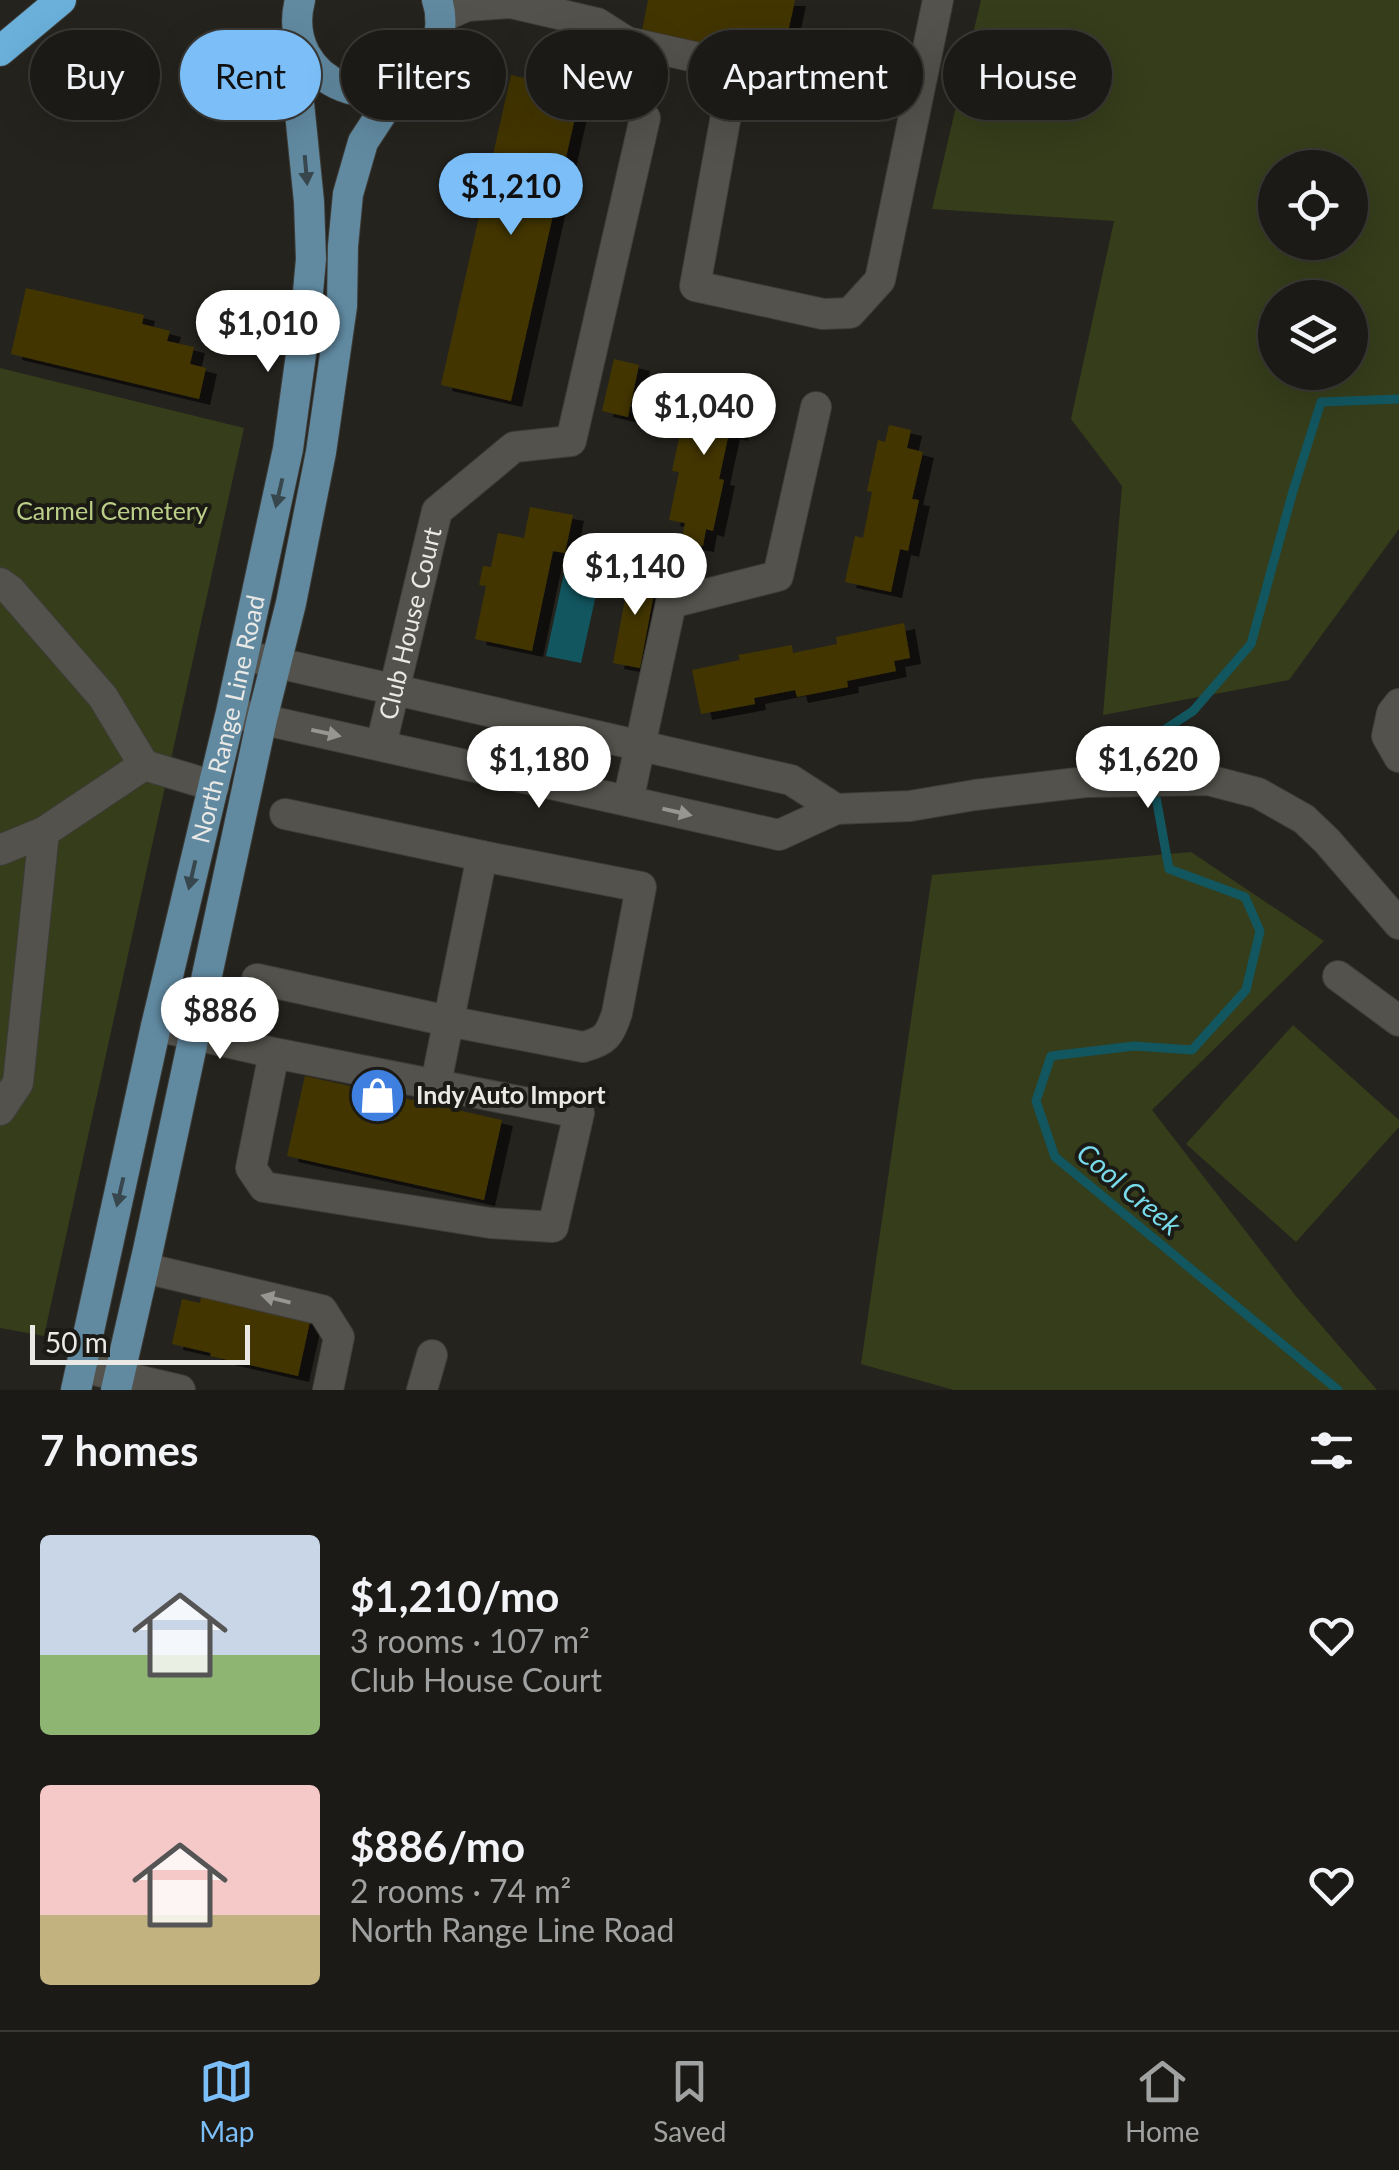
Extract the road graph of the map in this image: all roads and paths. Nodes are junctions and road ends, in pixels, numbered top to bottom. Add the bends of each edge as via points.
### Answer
1 (61, 0) edge
2 (938, 0) edge
3 (299, 1) edge
4 (438, 5) edge
5 (599, 12) edge
6 (297, 30) edge
7 (440, 30) edge
8 (0, 51) edge
9 (301, 120) edge
10 (378, 120) edge
11 (644, 120) edge
12 (816, 407) dead end
13 (0, 583) edge
14 (242, 656) junction
15 (275, 663) junction
16 (395, 689) junction
17 (1399, 704) edge
18 (231, 712) junction
19 (262, 719) junction
20 (638, 744) junction
21 (381, 745) junction
22 (1399, 756) edge
23 (144, 764) junction
24 (214, 786) junction
25 (628, 800) junction
26 (836, 808) junction
27 (286, 814) dead end
28 (44, 832) junction
29 (0, 850) edge
30 (482, 856) junction
31 (1399, 924) edge
32 (1338, 976) dead end
33 (257, 979) dead end
34 (448, 1020) junction
35 (1399, 1021) edge
36 (156, 1026) junction
37 (195, 1035) junction
38 (274, 1052) junction
39 (436, 1083) junction
40 (0, 1110) edge
41 (146, 1259) junction
42 (206, 1264) dead end
43 (432, 1356) dead end
44 (79, 1379) edge
45 (120, 1386) edge
46 (180, 1390) edge
47 (328, 1390) edge
48 (422, 1390) edge

1 - 8 highway
2 - 5 street via 880,280 850,312 823,314 695,286 735,66 626,42
3 - 6 main road, North Range Line Road
4 - 5 street via 511,3
4 - 7 main road, North Range Line Road
9 -> 14 main road, North Range Line Road via 311,259 305,325 288,449
10 - 15 main road, North Range Line Road via 351,181 321,452
11 - 16 street, Club House Court via 571,441 514,447 437,511
12 - 20 street via 778,576 671,603
13 - 23 street via 103,698
14 - 15 street
14 - 18 main road, North Range Line Road
15 - 16 street
15 - 19 main road, North Range Line Road
16 - 20 street
16 - 21 street, Club House Court
17 - 22 street via 1387,736
18 - 19 street
18 - 24 main road, North Range Line Road
19 -> 21 street
19 - 37 main road, North Range Line Road
20 - 25 street
20 - 26 street via 791,780
21 - 25 street
23 - 24 street
23 - 28 street
24 -> 36 main road, North Range Line Road
25 -> 26 street via 779,835
26 - 31 street via 910,806 1086,782 1208,780 1258,793 1304,819
27 - 30 street
28 - 29 street
28 - 40 street via 18,1084
30 - 34 street
30 - 34 street via 642,887 617,1013 600,1042 583,1047
32 - 35 street
33 - 34 street
34 - 39 street
36 - 37 street
36 -> 44 main road, North Range Line Road
37 - 38 street
37 - 41 main road, North Range Line Road
38 - 39 street
38 - 39 street via 251,1168 264,1187 553,1227 579,1113
41 - 42 street
41 - 45 main road, North Range Line Road
47 -> 41 street via 339,1338 322,1310
43 - 48 street
44 - 45 street
45 - 46 street

